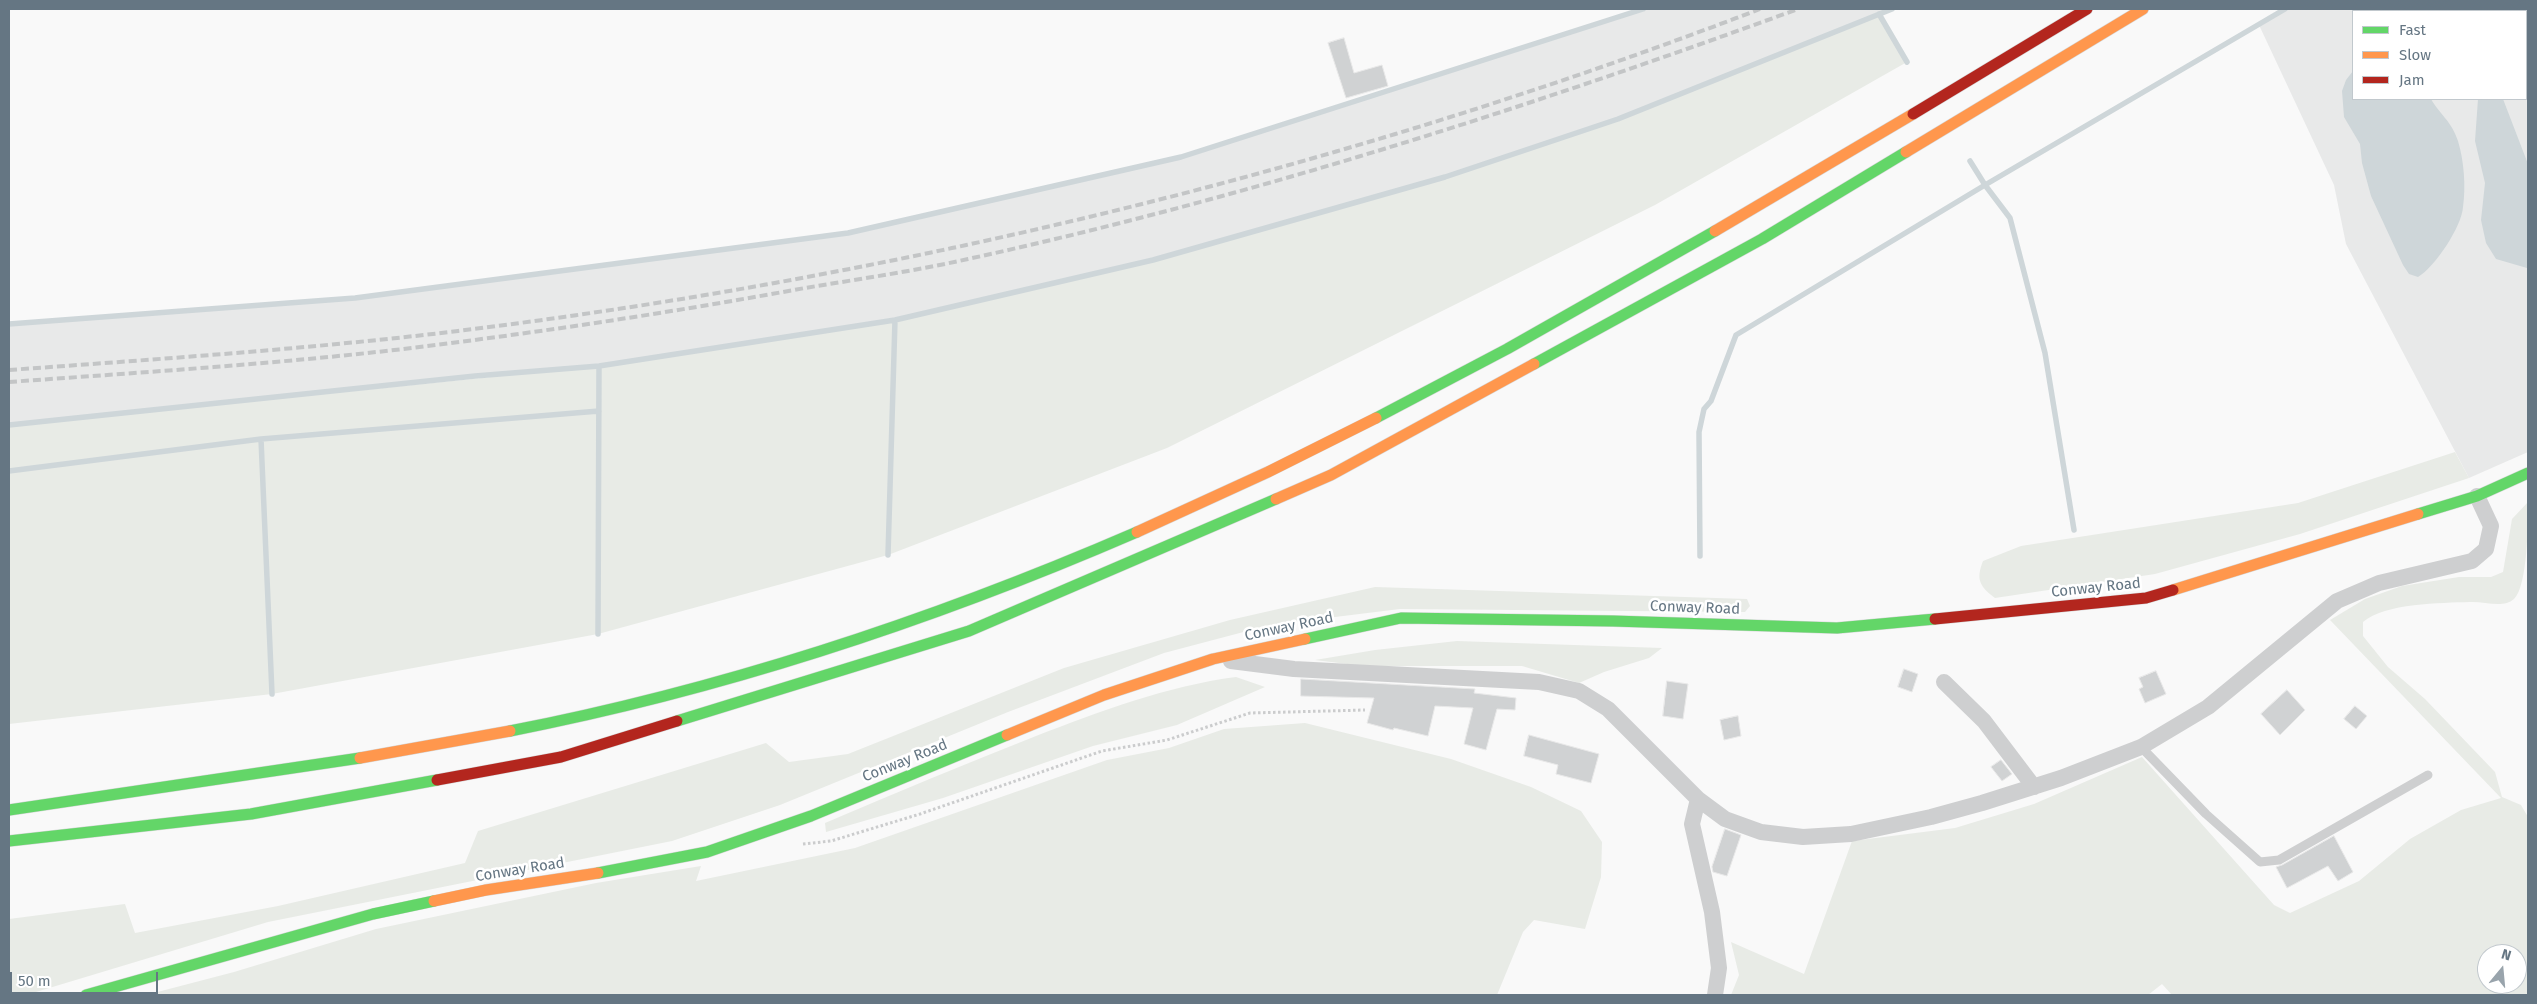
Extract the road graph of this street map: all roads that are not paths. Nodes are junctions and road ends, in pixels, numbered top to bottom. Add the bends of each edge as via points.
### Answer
1 (2087, 9) edge
2 (2143, 9) edge
3 (2528, 474) edge
4 (2478, 496) junction
5 (1213, 659) junction
6 (1944, 682) dead end
7 (2141, 747) junction
8 (329, 765) junction
9 (2428, 774) dead end
10 (2034, 787) junction
11 (68, 789) dead end
12 (1698, 799) junction
13 (9, 810) edge
14 (251, 814) junction
15 (9, 842) edge
16 (9, 853) edge
17 (86, 995) edge
18 (1715, 995) edge

1 - 8 main road via 1610,292 1348,432 1140,531 864,635 694,688 551,724
2 - 14 main road via 1762,239 1331,475 978,627 561,757
3 - 4 main road, Conway Road
4 - 5 main road, Conway Road via 2146,598 1837,628 1401,618
4 - 7 street via 2490,526 2486,549 2472,561 2379,583 2337,601 2208,707
5 - 12 street via 1294,669 1540,682 1579,691 1608,709
5 - 17 main road, Conway Road via 1104,696 811,816 707,852 600,873 486,890 373,914
6 - 10 street via 1984,721
7 - 9 lane via 2206,814 2260,862 2279,860
7 - 10 street
8 - 11 main road
8 - 13 main road
10 - 12 street via 1931,817 1851,834 1803,837 1761,832 1725,819
12 - 18 street via 1692,824 1712,912 1719,968
14 - 15 main road
14 - 16 main road

